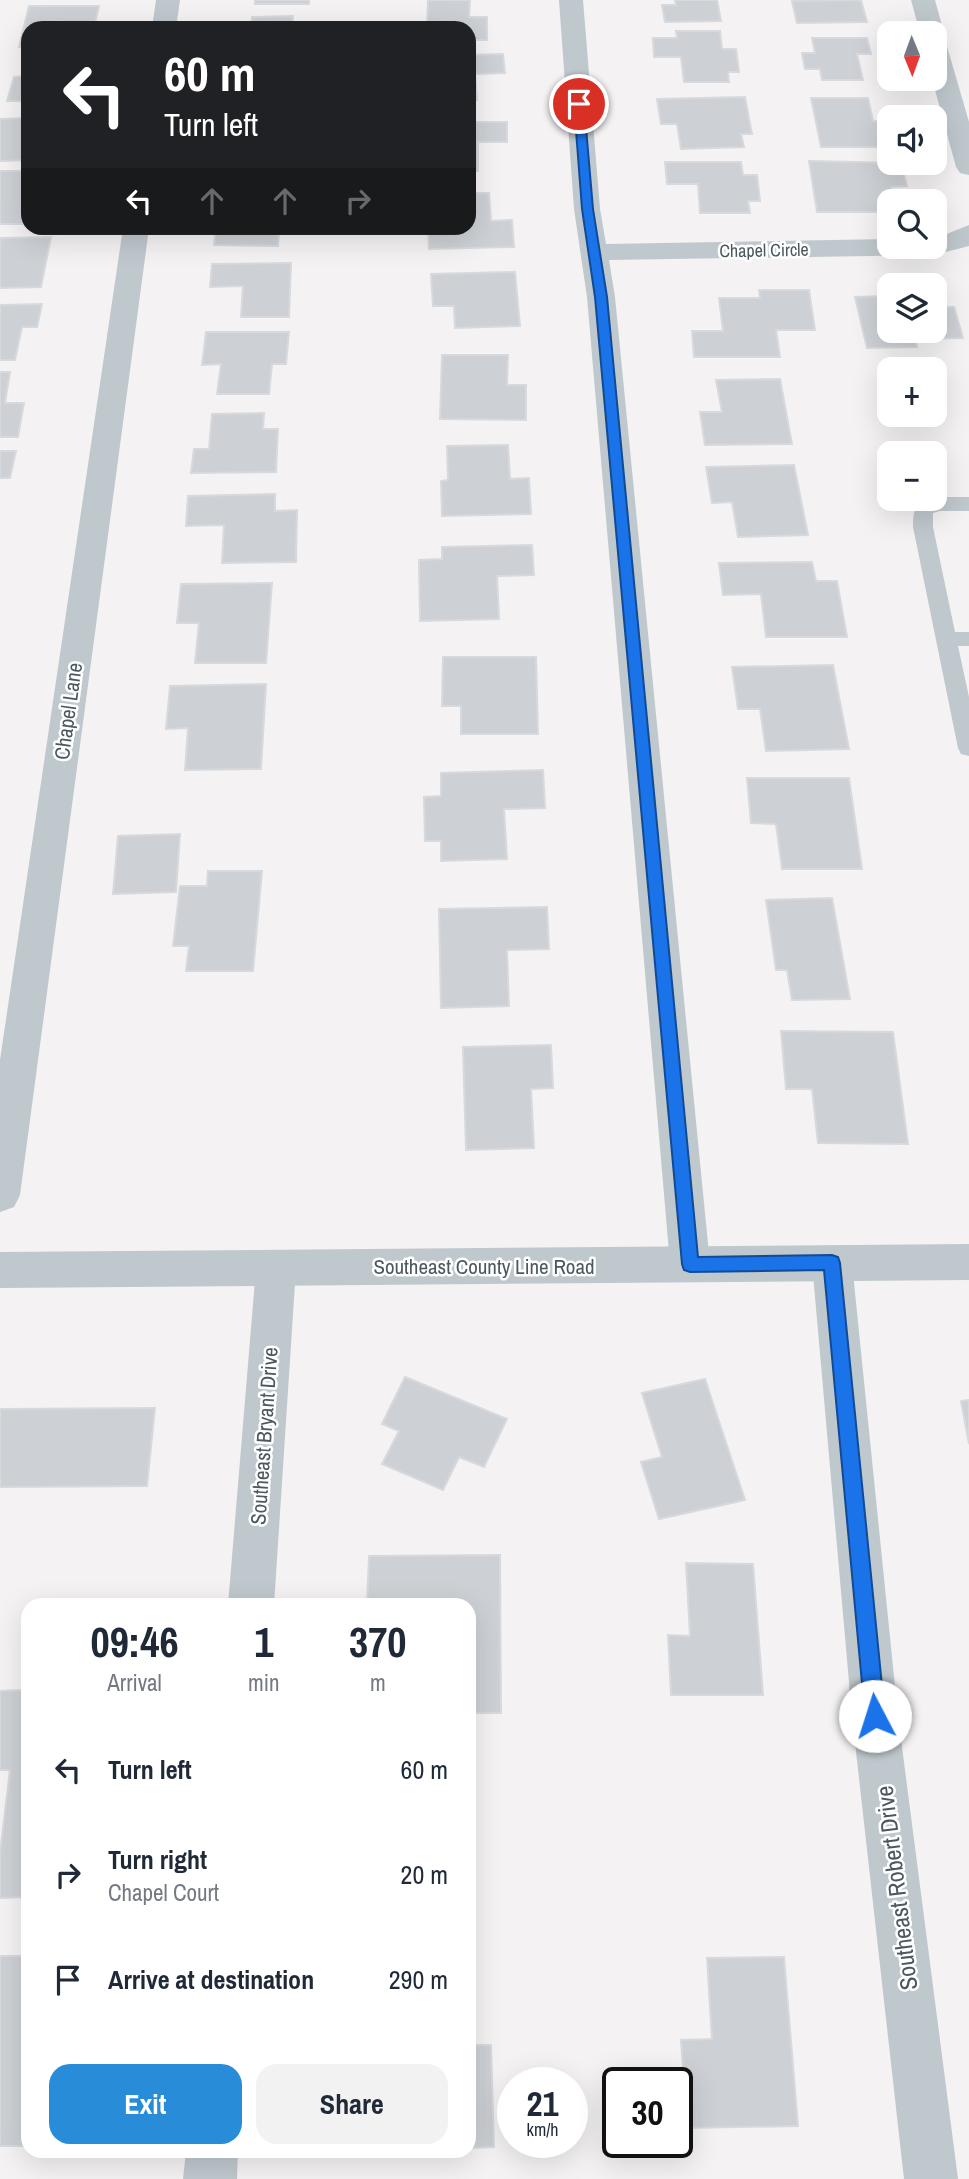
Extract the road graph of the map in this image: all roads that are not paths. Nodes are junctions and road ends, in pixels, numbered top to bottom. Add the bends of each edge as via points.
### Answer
1 (168, 0) edge
2 (571, 0) edge
3 (923, 0) edge
4 (165, 21) edge
5 (929, 21) edge
6 (947, 89) edge
7 (969, 167) edge
8 (969, 233) edge
9 (135, 235) edge
10 (947, 244) edge
11 (877, 248) edge
12 (594, 252) junction
13 (969, 504) edge
14 (947, 639) junction
15 (969, 639) edge
16 (969, 748) edge
17 (0, 1195) edge
18 (969, 1262) edge
19 (832, 1263) junction
20 (690, 1264) junction
21 (276, 1268) junction
22 (0, 1270) edge
23 (252, 1598) edge
24 (212, 2158) edge
25 (210, 2179) edge
26 (931, 2179) edge

1 - 4 street
2 - 12 street
3 - 5 street
6 - 7 street
8 - 10 street, Chapel Circle
9 - 17 street, Chapel Lane
11 - 12 street, Chapel Circle
12 - 20 street
13 - 14 lane via 938,504 923,510
14 - 15 lane
14 - 16 lane
18 - 19 street, Southeast County Line Road
19 - 20 street, Southeast County Line Road
19 - 26 street, Southeast Robert Drive via 875,1716
20 - 21 street, Southeast County Line Road
21 - 22 street, Southeast County Line Road
21 - 23 street, Southeast Bryant Drive
24 - 25 street

